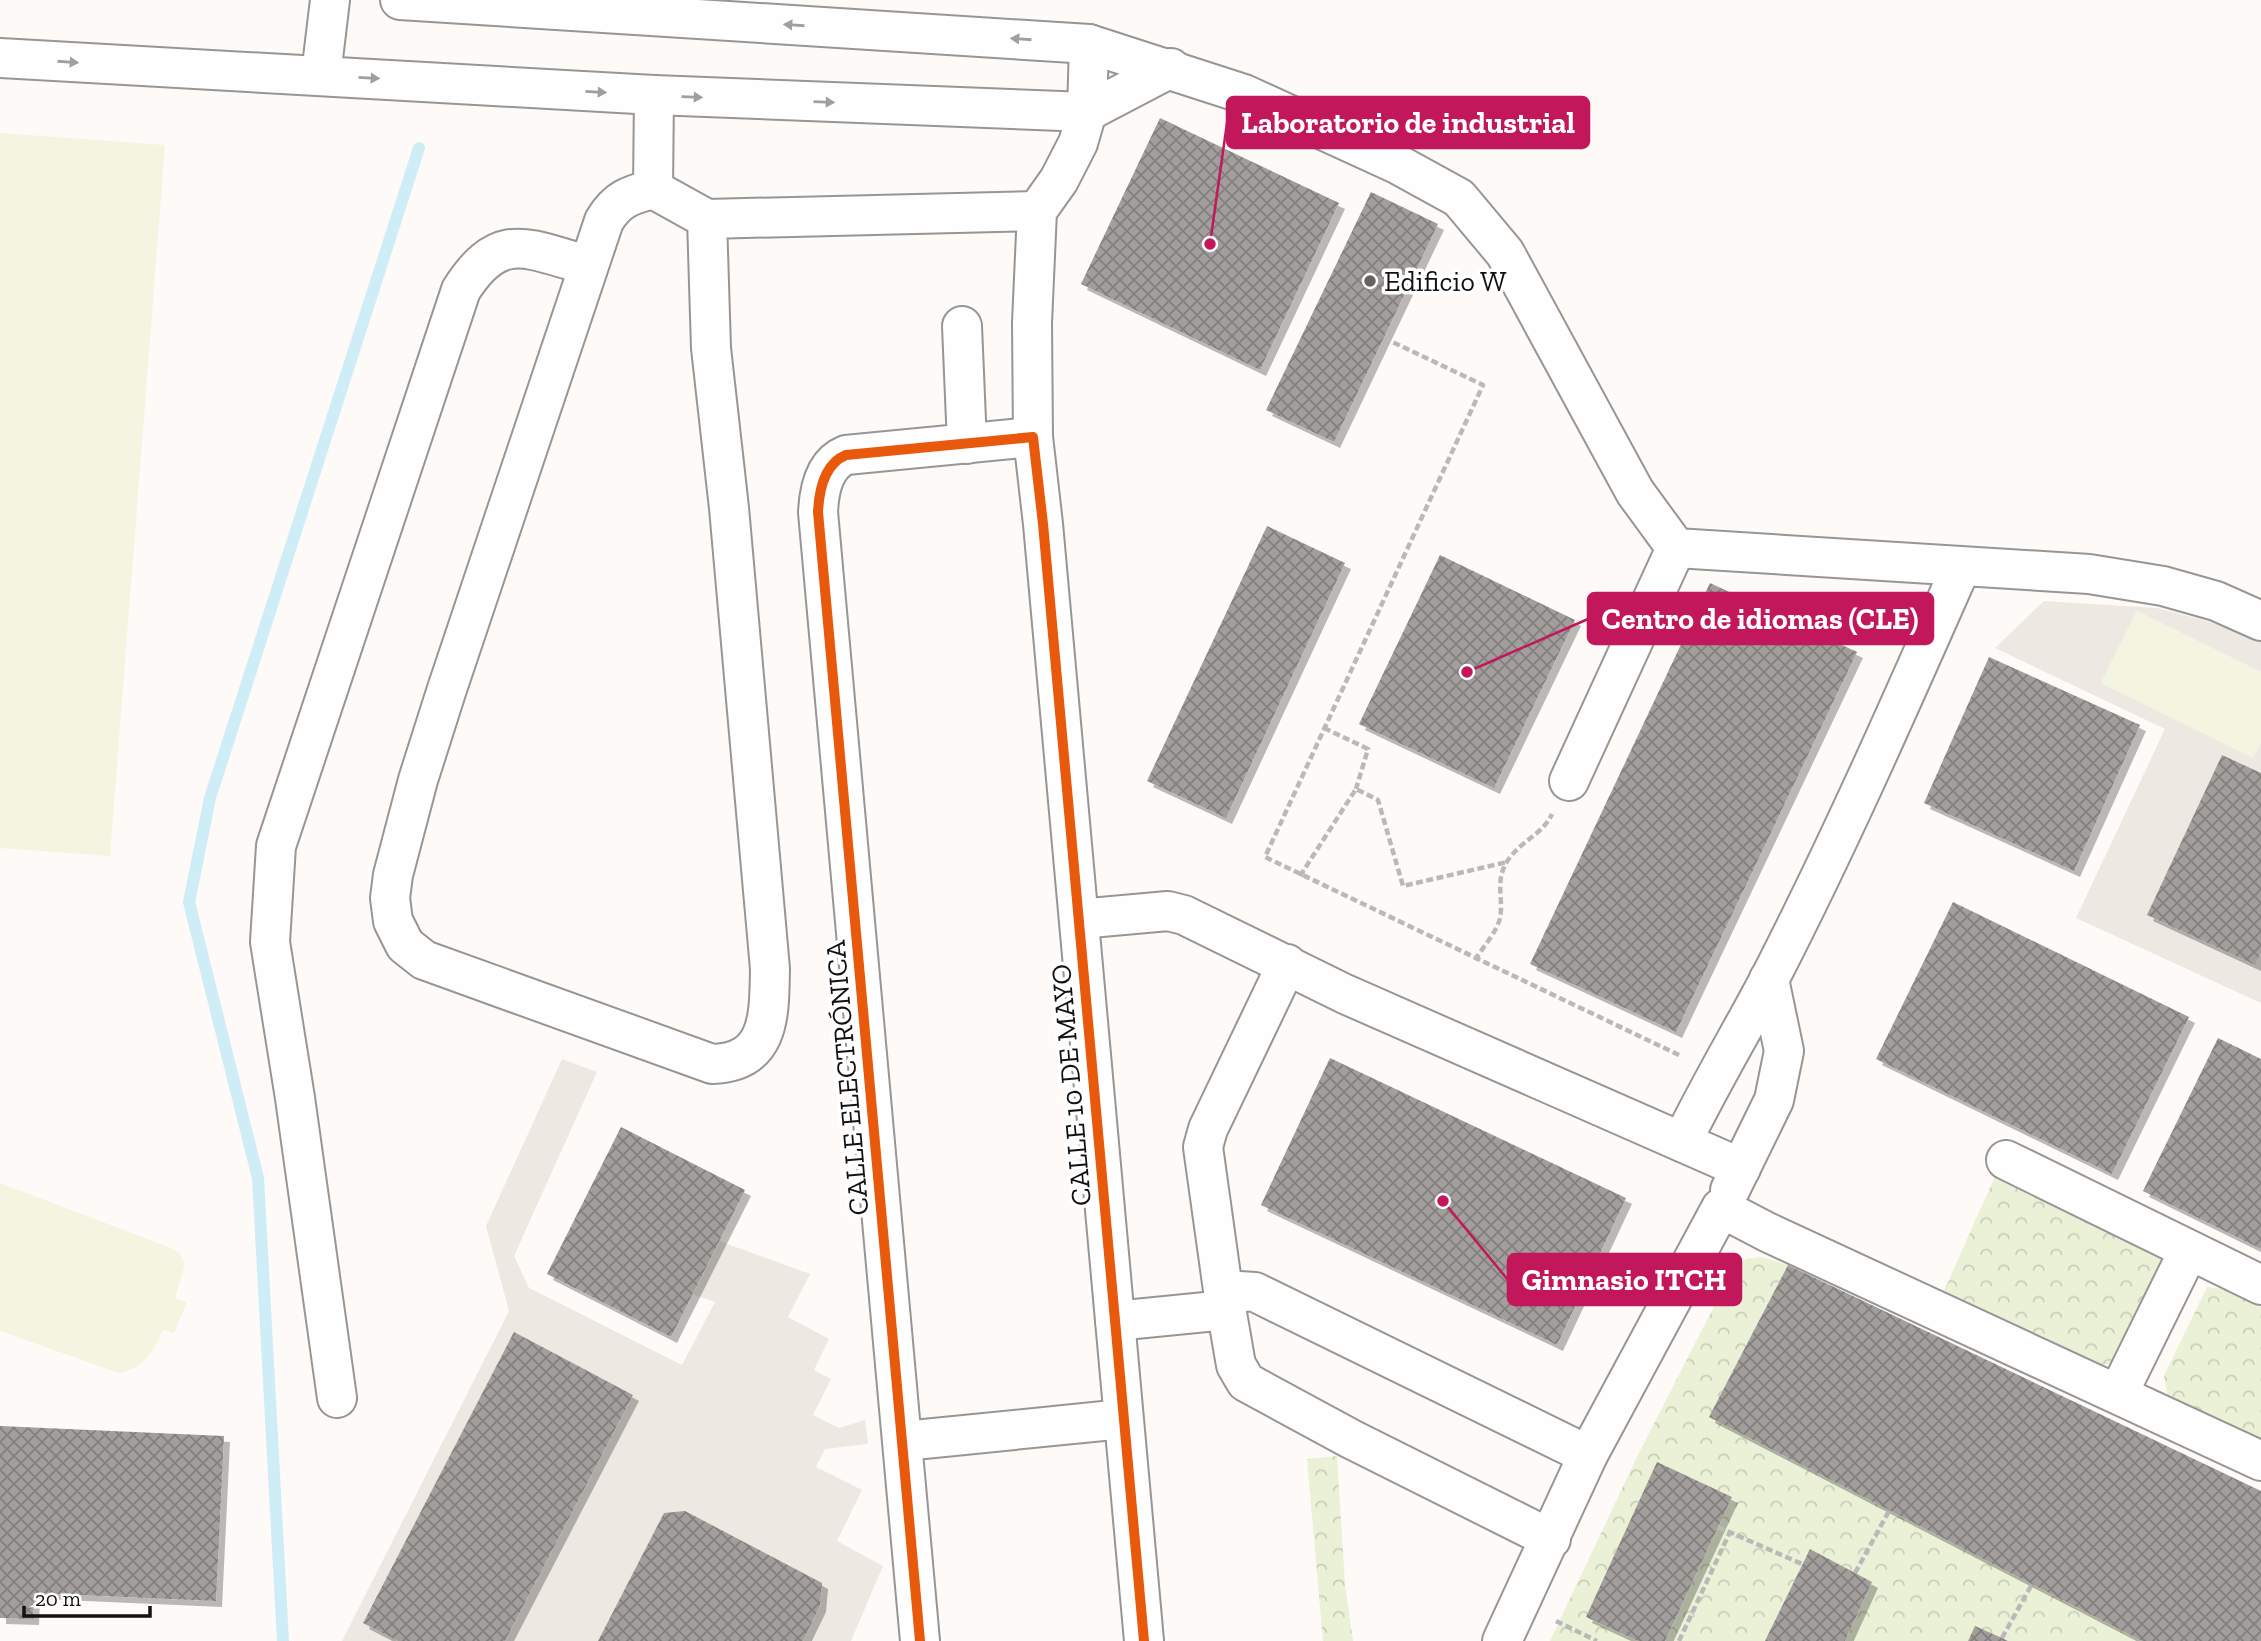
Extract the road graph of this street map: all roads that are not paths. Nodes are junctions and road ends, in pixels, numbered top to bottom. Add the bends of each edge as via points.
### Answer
1 (330, 0) edge
2 (400, 0) edge
3 (1089, 44) junction
4 (0, 58) edge
5 (1171, 68) junction
6 (321, 75) junction
7 (654, 95) junction
8 (1087, 112) junction
9 (653, 189) junction
10 (1037, 211) junction
11 (707, 219) junction
12 (587, 265) junction
13 (962, 326) dead end
14 (1032, 438) junction
15 (967, 444) junction
16 (1676, 548) junction
17 (1961, 567) junction
18 (2261, 621) edge
19 (1569, 781) road end
20 (1079, 919) junction
21 (1287, 964) junction
22 (1769, 979) junction
23 (1682, 1142) junction
24 (2006, 1160) dead end
25 (1741, 1168) junction
26 (1721, 1208) junction
27 (2189, 1250) junction
28 (2261, 1285) edge
29 (1224, 1300) junction
30 (1115, 1321) junction
31 (2118, 1394) junction
32 (337, 1398) dead end
33 (1123, 1419) junction
34 (904, 1441) junction
35 (1588, 1455) junction
36 (2261, 1461) edge
37 (1551, 1539) junction
38 (920, 1641) edge
39 (1144, 1641) edge
40 (1502, 1641) edge

1 - 6 street
3 -> 2 street
3 - 5 street
3 - 8 street
4 -> 6 street
5 - 8 street
5 - 16 street via 1256,99 1459,198 1505,253 1635,492
6 -> 7 street
7 -> 8 street
7 - 9 street
8 - 10 street via 1071,155
9 - 11 street
9 - 12 street via 625,196 611,208
10 - 11 street
10 - 14 street, CALLE 10 DE MAYO
11 - 12 street via 711,348 770,970 765,1035 732,1063 712,1064 424,960 405,945 393,921 393,875 418,780
12 - 32 street via 531,250 500,249 477,265 461,290 276,846 270,942
13 - 15 street
14 - 15 street, CALLE ELECTRÓNICA
14 - 20 street, CALLE 10 DE MAYO
15 - 34 street, CALLE ELECTRÓNICA via 841,457 822,482 818,512
16 - 17 street
16 - 19 street
17 - 18 street via 2089,574 2163,586 2216,601
17 - 22 street
20 - 21 street via 1168,911
20 - 30 street, CALLE 10 DE MAYO
21 - 23 street via 1357,1000
21 - 29 street via 1203,1147
22 - 23 street
22 - 25 street via 1784,1051 1774,1100
23 - 25 street
24 - 27 street
25 - 26 street
26 - 31 street
26 - 35 street
27 - 28 street
27 - 31 street
29 - 30 street
29 - 35 street via 1255,1292
29 - 37 street via 1236,1365 1246,1382
30 - 33 street, CALLE 10 DE MAYO
31 - 36 street
33 - 34 street
33 - 39 street, CALLE 10 DE MAYO
34 - 38 street, CALLE ELECTRÓNICA
35 - 37 street
37 - 40 street

